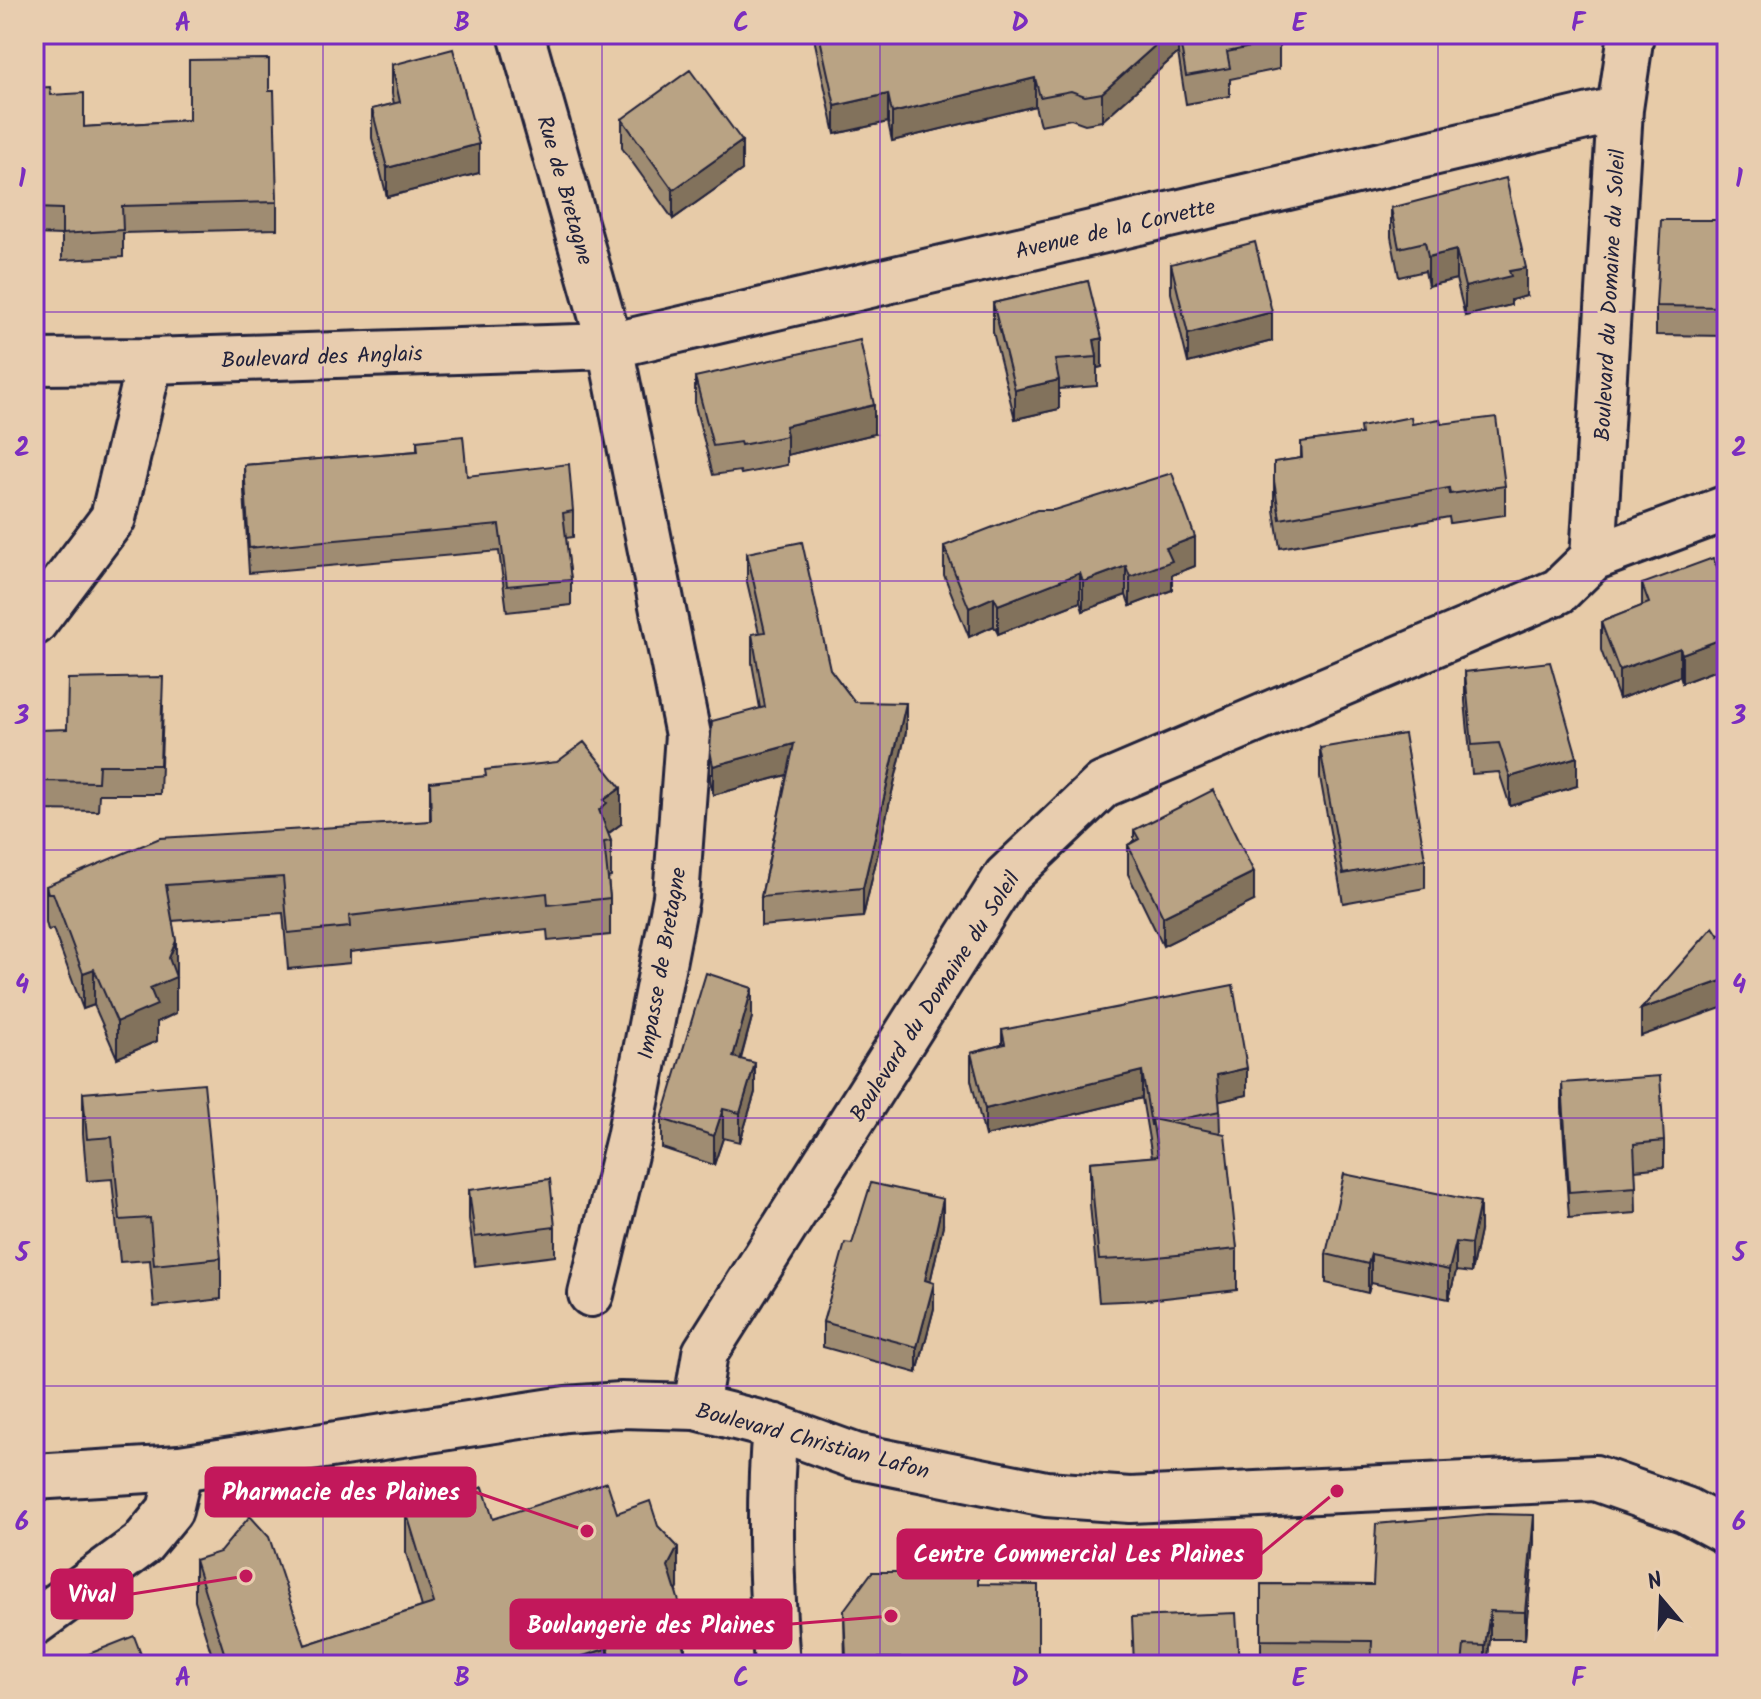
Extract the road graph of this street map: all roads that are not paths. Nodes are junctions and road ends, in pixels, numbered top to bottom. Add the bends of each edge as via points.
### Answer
1 (521, 34) edge
2 (1631, 34) edge
3 (1620, 109) junction
4 (610, 346) junction
5 (150, 361) junction
6 (34, 362) edge
7 (1727, 508) edge
8 (1593, 558) junction
9 (34, 623) edge
10 (591, 1294) dead end
11 (696, 1407) junction
12 (775, 1427) junction
13 (180, 1468) junction
14 (34, 1477) edge
15 (1727, 1532) edge
16 (34, 1623) edge
17 (777, 1665) edge

1 - 4 street, Rue de Bretagne
2 - 3 street, Boulevard du Domaine du Soleil
3 - 4 street, Avenue de la Corvette
3 - 8 street, Boulevard du Domaine du Soleil
4 - 5 street, Boulevard des Anglais
4 - 10 street, Impasse de Bretagne via 688,735 676,897 629,1138
5 - 6 street, Boulevard des Anglais
5 - 9 street via 113,518
7 - 8 street, Boulevard du Domaine du Soleil
8 - 11 street, Boulevard du Domaine du Soleil via 1559,591 1103,785 1006,877 705,1353
11 - 12 street, Boulevard Christian Lafon
11 - 13 street, Boulevard Christian Lafon via 566,1409
12 - 15 street, Boulevard Christian Lafon via 855,1456 1046,1494 1130,1500 1595,1478 1686,1510
12 - 17 street via 770,1490
13 - 14 street, Boulevard Christian Lafon
13 - 16 street via 170,1510 142,1544

